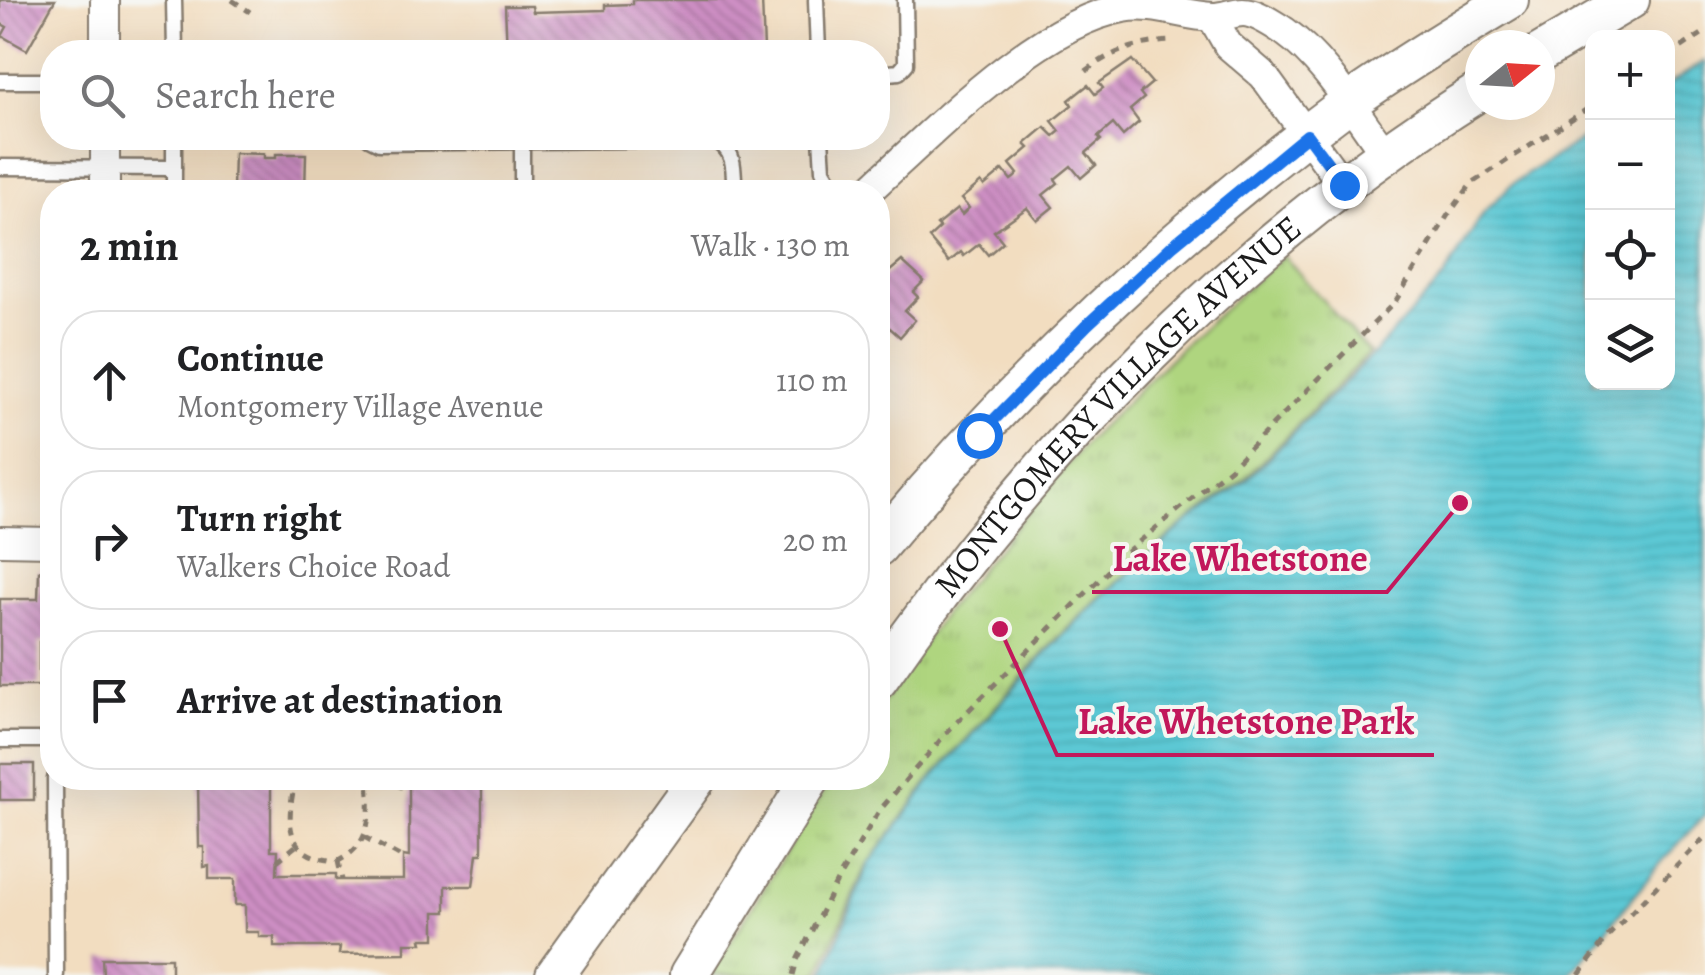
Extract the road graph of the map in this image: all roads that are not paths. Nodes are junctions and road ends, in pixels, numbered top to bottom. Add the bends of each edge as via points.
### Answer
1 (105, 0) edge
2 (174, 0) edge
3 (816, 0) edge
4 (905, 0) edge
5 (1508, 0) edge
6 (1630, 0) edge
7 (1214, 8) edge
8 (106, 40) edge
9 (175, 40) edge
10 (818, 40) edge
11 (1555, 44) edge
12 (890, 73) edge
13 (0, 81) edge
14 (40, 81) edge
15 (1465, 100) edge
16 (1348, 104) junction
17 (1307, 135) junction
18 (105, 150) edge
19 (174, 150) edge
20 (522, 150) edge
21 (728, 150) edge
22 (821, 150) edge
23 (1385, 154) junction
24 (0, 167) edge
25 (174, 168) junction
26 (105, 180) edge
27 (174, 180) edge
28 (522, 180) edge
29 (733, 180) edge
30 (828, 180) edge
31 (881, 180) edge
32 (1344, 185) junction
33 (890, 534) edge
34 (0, 542) edge
35 (40, 542) edge
36 (890, 663) edge
37 (0, 740) edge
38 (40, 740) edge
39 (56, 790) edge
40 (688, 790) edge
41 (804, 790) edge
42 (56, 975) edge
43 (556, 975) edge
44 (690, 975) edge

1 - 8 street
2 - 9 lane
3 - 10 lane
4 - 12 lane via 906,64
5 - 16 main road, MONTGOMERY VILLAGE AVENUE
6 - 11 main road
7 - 16 street via 1246,12 1284,32
7 - 17 street via 1228,45 1262,75
7 - 31 street via 1147,6 1077,24 1014,64
13 - 14 lane
15 - 23 main road, MONTGOMERY VILLAGE AVENUE
16 - 17 main road, MONTGOMERY VILLAGE AVENUE
16 - 23 street
17 - 32 street
17 - 33 main road, MONTGOMERY VILLAGE AVENUE via 1088,324
18 - 26 street
19 - 25 lane
20 - 28 lane
21 - 29 lane
22 - 30 lane
23 - 32 main road, MONTGOMERY VILLAGE AVENUE
24 - 26 lane
25 - 26 lane
25 - 27 lane
32 - 36 main road, MONTGOMERY VILLAGE AVENUE via 1125,379 935,597
34 - 35 street
37 - 38 lane
39 - 42 lane
40 - 43 main road
41 - 44 main road

